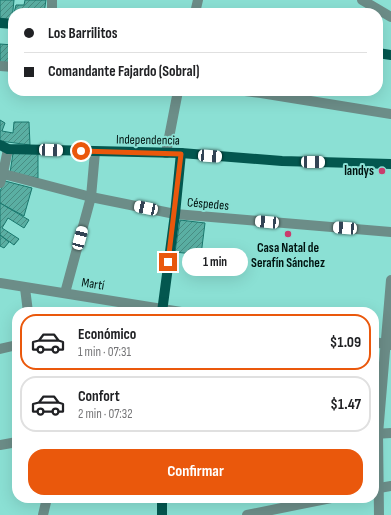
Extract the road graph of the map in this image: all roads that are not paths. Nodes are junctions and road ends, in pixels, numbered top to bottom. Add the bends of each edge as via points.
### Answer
1 (362, 0) edge
2 (376, 8) edge
3 (177, 96) edge
4 (280, 96) edge
5 (391, 114) edge
6 (4, 147) edge
7 (95, 152) junction
8 (166, 153) junction
9 (181, 154) junction
10 (391, 164) edge
11 (1, 176) edge
12 (91, 197) junction
13 (175, 214) junction
14 (391, 232) edge
15 (391, 280) edge
16 (0, 283) edge
17 (25, 288) junction
18 (65, 293) junction
19 (27, 307) edge
20 (145, 307) edge
21 (162, 307) edge
22 (388, 345) edge
23 (12, 346) edge
24 (0, 349) edge
25 (379, 375) edge
26 (391, 432) edge
27 (379, 434) edge
28 (12, 443) edge
29 (0, 445) edge
30 (391, 486) edge
31 (379, 488) edge
32 (46, 503) edge
33 (162, 503) edge
34 (307, 503) edge
35 (378, 503) edge
36 (43, 515) edge
37 (162, 515) edge
38 (248, 515) edge
39 (379, 515) edge

1 - 2 street
3 - 8 street
4 - 5 street
6 - 7 main road, Independencia
6 - 11 street
7 - 8 main road, Independencia
7 - 12 street
8 - 9 main road, Independencia
9 - 10 main road, Independencia via 282,161
9 - 13 main road
11 - 12 street, Céspedes
12 - 13 street, Céspedes
12 - 18 street
13 - 14 street, Céspedes
13 - 21 main road
15 - 22 street
16 - 17 street, Martí
17 - 18 street, Martí
17 - 19 street
18 - 20 street, Martí
22 - 25 street
23 - 24 street
26 - 27 street
28 - 29 street
30 - 31 street
32 - 36 street
33 - 37 main road
34 - 38 street
35 - 39 street

